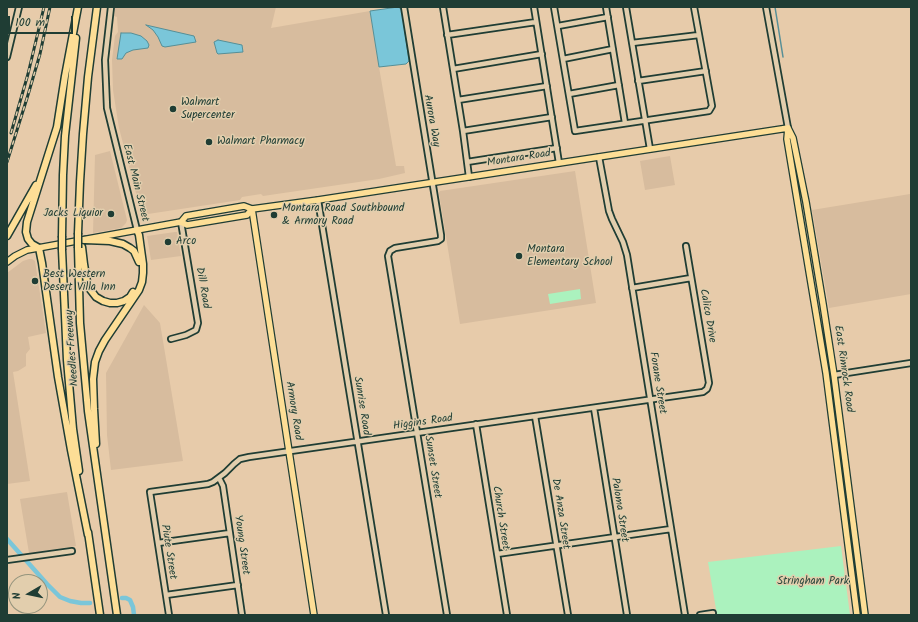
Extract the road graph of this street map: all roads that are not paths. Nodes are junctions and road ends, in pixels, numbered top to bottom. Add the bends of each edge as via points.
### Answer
1 (19, 7) edge
2 (78, 7) edge
3 (97, 7) edge
4 (112, 7) edge
5 (404, 7) edge
6 (443, 7) edge
7 (534, 7) edge
8 (554, 7) edge
9 (606, 7) edge
10 (626, 7) edge
11 (694, 7) edge
12 (766, 7) edge
13 (608, 17) junction
14 (536, 22) junction
15 (558, 26) junction
16 (447, 35) junction
17 (699, 35) junction
18 (632, 43) junction
19 (613, 49) junction
20 (542, 54) junction
21 (7, 57) edge
22 (563, 59) junction
23 (453, 68) junction
24 (706, 71) junction
25 (638, 81) junction
26 (619, 85) junction
27 (547, 86) junction
28 (569, 94) junction
29 (458, 100) junction
30 (552, 117) junction
31 (645, 120) junction
32 (626, 123) junction
33 (788, 128) junction
34 (463, 132) junction
35 (556, 148) junction
36 (650, 149) junction
37 (599, 157) junction
38 (467, 162) junction
39 (559, 163) junction
40 (42, 175) junction
41 (469, 177) junction
42 (432, 182) junction
43 (318, 200) junction
44 (252, 209) junction
45 (181, 222) junction
46 (137, 230) junction
47 (7, 236) edge
48 (85, 240) junction
49 (686, 246) dead end
50 (80, 247) junction
51 (39, 248) junction
52 (390, 251) joint
53 (7, 262) edge
54 (139, 262) junction
55 (691, 278) junction
56 (632, 288) junction
57 (171, 339) dead end
58 (911, 363) edge
59 (834, 375) junction
60 (707, 389) joint
61 (651, 400) junction
62 (594, 408) junction
63 (535, 416) junction
64 (476, 424) junction
65 (417, 433) junction
66 (358, 441) junction
67 (289, 451) junction
68 (219, 478) junction
69 (150, 492) joint
70 (100, 499) junction
71 (671, 529) junction
72 (230, 533) junction
73 (88, 535) junction
74 (614, 537) junction
75 (158, 544) junction
76 (556, 546) junction
77 (72, 551) dead end
78 (497, 554) junction
79 (7, 560) edge
80 (238, 584) junction
81 (166, 596) junction
82 (713, 613) dead end
83 (100, 615) edge
84 (117, 615) edge
85 (169, 615) edge
86 (242, 615) edge
87 (314, 615) edge
88 (386, 615) edge
89 (447, 615) edge
90 (507, 615) edge
91 (568, 615) edge
92 (627, 615) edge
93 (685, 615) edge
94 (700, 615) edge
95 (857, 615) edge
96 (865, 615) edge

1 - 21 street
2 - 40 highway via 57,127
2 - 73 highway, Needles Freeway, bridge via 63,175 62,250 70,398
3 - 50 highway, Needles Freeway, bridge via 80,182
4 - 46 street, East Main Street via 105,60 107,108
5 - 42 street, Aurora Way
6 - 16 street
7 - 14 street
8 - 15 street
9 - 13 street
10 - 18 street
11 - 17 street
12 - 33 street, East Rimrock Road
13 - 15 street
13 - 19 street
14 - 16 street
14 - 20 street
15 - 22 street
16 - 23 street
17 - 18 street
17 - 24 street
18 - 25 street
19 - 22 street
19 - 26 street
20 - 23 street
20 - 27 street
22 - 28 street
23 - 29 street
24 - 25 street
24 - 31 street via 712,106 710,111
25 - 31 street
26 - 28 street
26 - 32 street
27 - 29 street
27 - 30 street
28 - 32 street via 575,131
29 - 34 street
30 - 34 street
30 - 35 street
31 - 32 street
31 - 36 street
33 - 36 main road, Montara Road
33 - 59 main road, East Rimrock Road via 793,138 806,202
33 - 95 main road, East Rimrock Road via 787,139 826,373
34 - 38 street
35 - 38 street
35 - 39 street
36 - 37 main road, Montara Road
37 - 39 main road, Montara Road
37 - 56 street, Forane Street via 609,211 627,255
38 - 41 street
39 - 41 main road, Montara Road
40 - 47 highway
40 - 51 highway via 26,232 28,240
41 - 42 main road, Montara Road
42 - 43 main road, Montara Road
42 - 52 street, Aurora Way via 441,239
43 - 44 main road, Montara Road
43 - 66 street, Sunrise Road
44 - 45 main road, Montara Road via 244,206 186,216
44 - 45 main road, Montara Road via 247,215 187,225
44 - 67 main road, Armory Road
45 - 46 main road, Montara Road
45 - 57 street, Dill Road via 198,323 196,330
46 - 48 main road, East Main Street
46 - 54 highway
46 - 70 highway via 143,264 142,282 105,340 95,362 94,409
48 - 51 main road, East Main Street
48 - 54 highway via 110,240 124,244 134,251
49 - 55 street, Calico Drive
50 - 54 highway via 89,288 102,301 117,303 130,297 139,277
50 - 70 highway, Needles Freeway via 80,323
51 - 53 main road, East Main Street via 27,250
51 - 73 highway via 69,442
52 - 65 street, Sunset Street via 388,256
55 - 56 street
55 - 60 street, Calico Drive via 709,383
56 - 61 street, Forane Street
58 - 59 street
59 - 96 main road, East Rimrock Road
60 - 61 street, Higgins Road via 703,392
61 - 62 street, Higgins Road
61 - 71 street, Forane Street
62 - 63 street, Higgins Road
62 - 74 street, Paloma Street
63 - 64 street, Higgins Road
63 - 76 street, De Anza Street
64 - 65 street, Higgins Road
64 - 78 street, Church Street
65 - 66 street, Higgins Road
65 - 89 street, Sunset Street
66 - 67 street, Higgins Road
66 - 88 street, Sunrise Road
67 - 68 street, Higgins Road via 240,459
67 - 87 main road, Armory Road
68 - 69 street, Higgins Road via 208,484
68 - 72 street, Young Street via 223,486
69 - 75 street, Piute Street
70 - 84 highway, Needles Freeway
71 - 74 street
71 - 93 street, Forane Street
72 - 75 street
72 - 80 street, Young Street
73 - 83 highway, Needles Freeway
74 - 76 street
74 - 92 street, Paloma Street
75 - 81 street, Piute Street
76 - 78 street
76 - 91 street, De Anza Street
77 - 79 street
78 - 90 street, Church Street
80 - 81 street
80 - 86 street, Young Street
81 - 85 street, Piute Street
82 - 94 street

